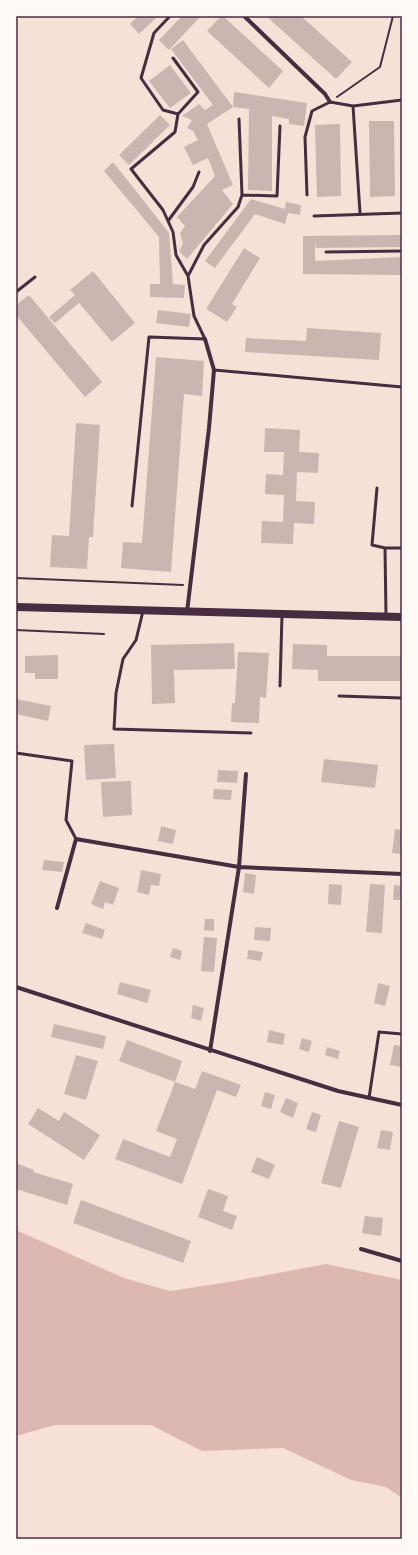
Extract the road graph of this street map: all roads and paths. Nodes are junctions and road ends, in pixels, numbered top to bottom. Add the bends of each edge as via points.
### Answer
1 (170, 16) edge
2 (244, 16) edge
3 (393, 16) edge
4 (173, 58) dead end
5 (402, 100) edge
6 (330, 102) junction
7 (353, 106) junction
8 (178, 114) junction
9 (239, 119) dead end
10 (280, 126) dead end
11 (199, 172) dead end
12 (242, 195) junction
13 (307, 195) dead end
14 (402, 213) edge
15 (360, 214) junction
16 (314, 216) dead end
17 (168, 221) junction
18 (402, 251) edge
19 (326, 252) dead end
20 (188, 276) junction
21 (35, 277) dead end
22 (16, 292) edge
23 (205, 339) junction
24 (214, 370) junction
25 (402, 387) edge
26 (377, 488) dead end
27 (132, 506) dead end
28 (385, 548) junction
29 (402, 548) edge
30 (16, 578) edge
31 (190, 585) junction
32 (16, 608) edge
33 (143, 611) junction
34 (187, 612) junction
35 (282, 615) junction
36 (386, 616) junction
37 (402, 617) edge
38 (16, 630) edge
39 (104, 634) dead end
40 (280, 686) dead end
41 (339, 696) dead end
42 (402, 698) edge
43 (251, 733) dead end
44 (16, 753) edge
45 (246, 774) dead end
46 (76, 839) junction
47 (239, 867) junction
48 (402, 874) edge
49 (57, 908) dead end
50 (16, 987) edge
51 (402, 1034) edge
52 (210, 1051) junction
53 (369, 1098) junction
54 (402, 1105) edge
55 (361, 1249) dead end
56 (402, 1261) edge

1 - 8 lane via 154,33 141,78 163,110
2 - 6 street via 325,94
3 - 6 path via 380,67
4 - 8 lane via 198,92
5 - 7 lane
6 - 7 lane
6 - 13 lane via 312,110 305,137
7 - 15 lane
8 - 17 lane via 175,132 131,169 163,210
9 - 12 lane
10 - 12 lane via 277,196
11 - 17 lane via 193,187
12 - 20 lane via 238,207 204,245
14 - 15 lane
15 - 16 lane
17 - 20 lane via 173,232 176,256
18 - 19 lane
20 - 23 lane via 194,316
21 - 22 lane
23 - 24 street
23 - 27 lane via 149,337
24 - 25 lane
24 - 31 street
26 - 28 lane via 372,545
28 - 29 lane
28 - 36 lane
30 - 31 path
31 - 34 street
32 - 33 main road
33 - 34 main road
33 - 43 lane via 136,640 123,659 116,693 114,729
34 - 35 main road
35 - 36 main road
35 - 40 lane
36 - 37 main road
38 - 39 path
41 - 42 lane
44 - 46 lane via 72,761 66,820
45 - 47 street
46 - 47 street
46 - 49 street
47 - 48 street
47 - 52 street
50 - 52 street
51 - 53 lane via 379,1032
52 - 53 street via 338,1091
53 - 54 street
55 - 56 street

